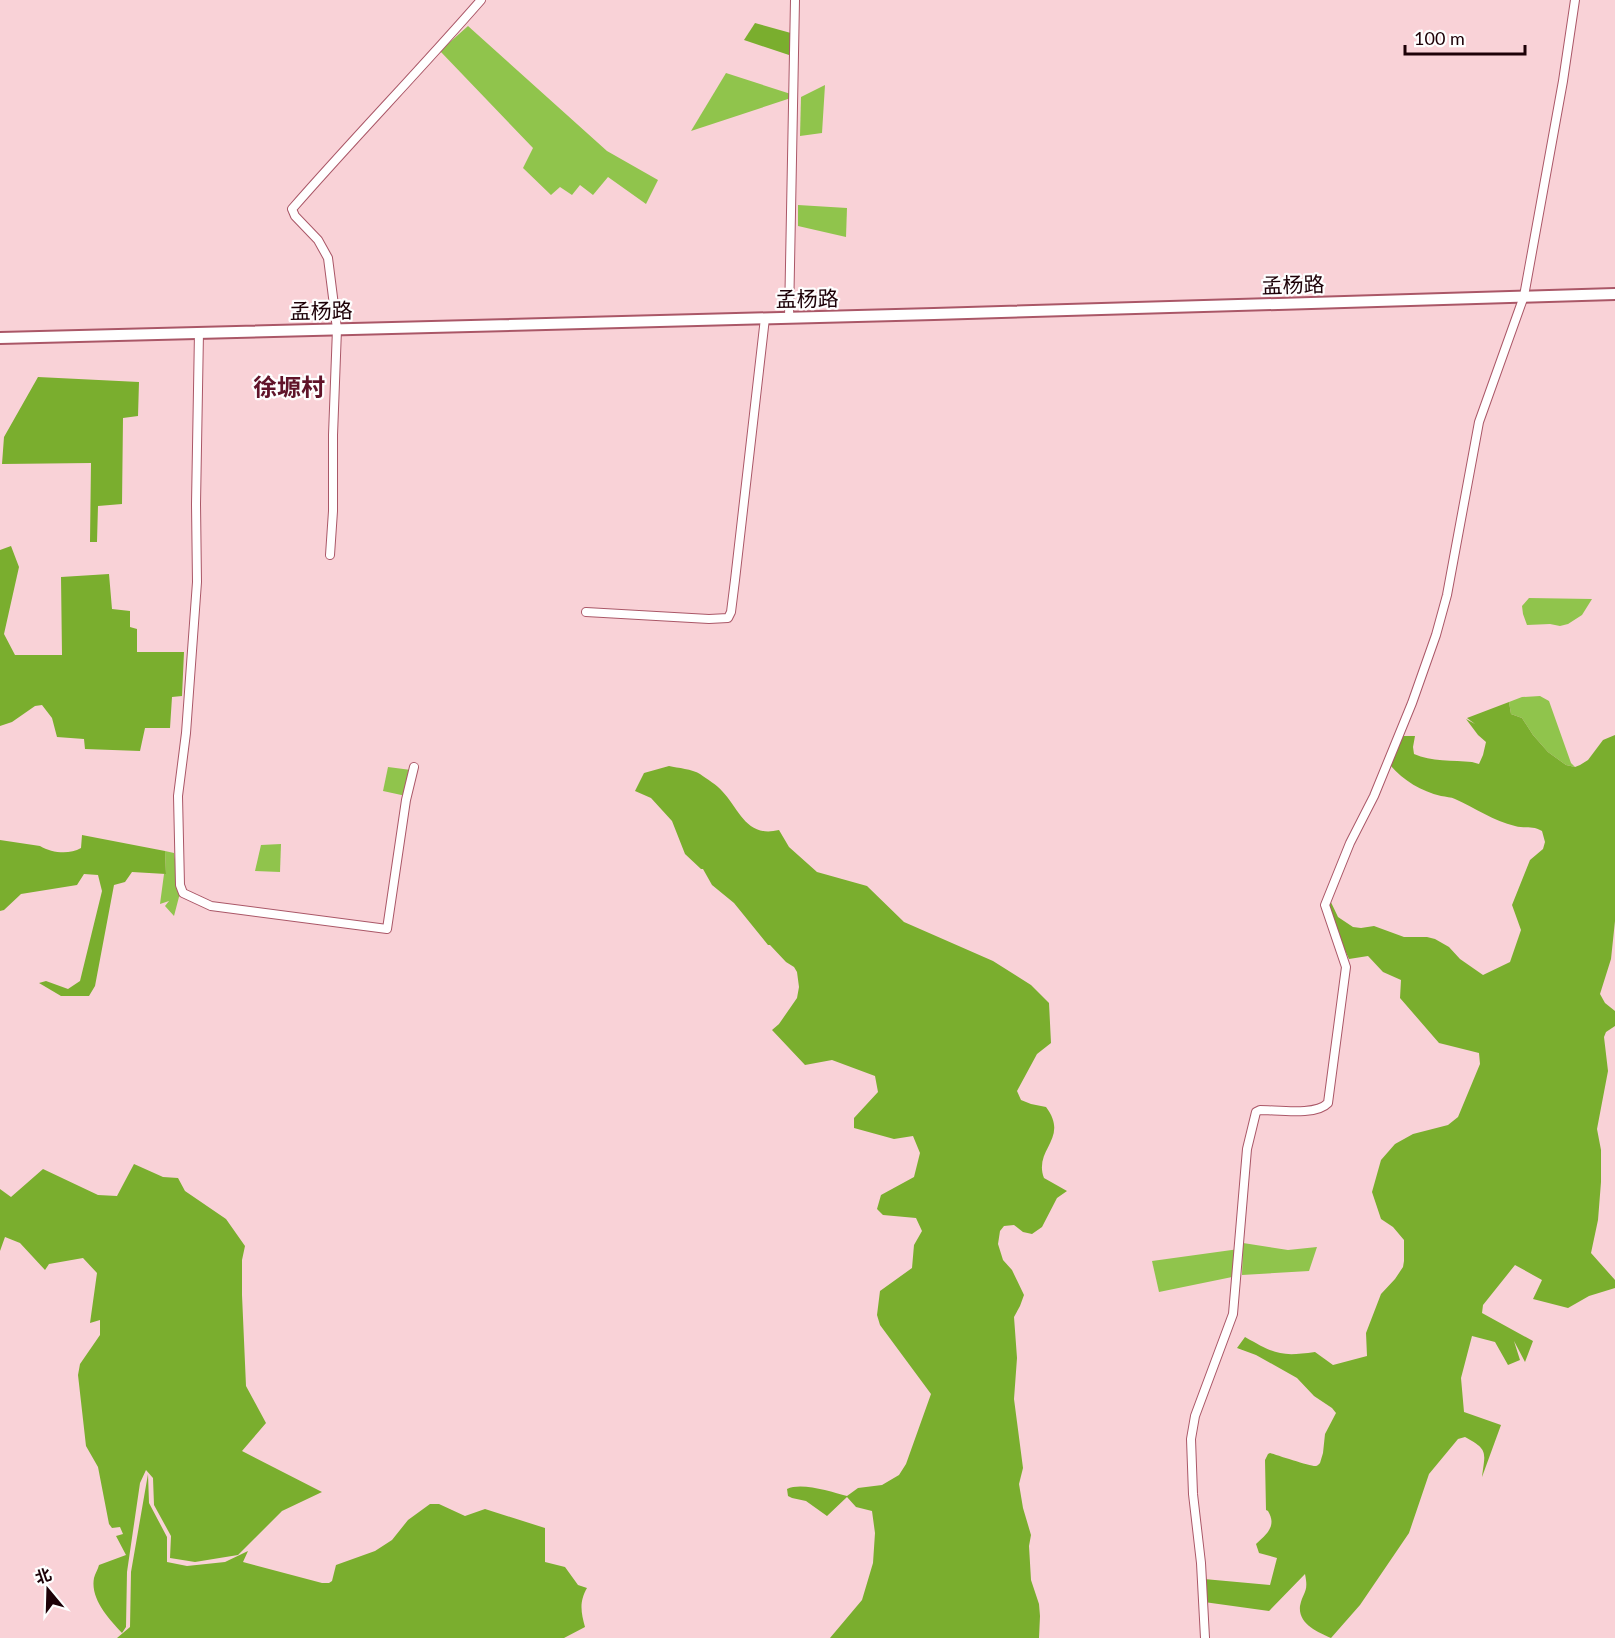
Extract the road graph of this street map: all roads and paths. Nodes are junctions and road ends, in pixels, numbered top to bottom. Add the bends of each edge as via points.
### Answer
1 (482, 0) edge
2 (795, 0) edge
3 (1575, 0) edge
4 (1615, 294) edge
5 (1524, 296) junction
6 (765, 318) junction
7 (789, 318) junction
8 (337, 329) junction
9 (199, 332) junction
10 (0, 338) edge
11 (330, 555) dead end
12 (586, 612) dead end
13 (414, 767) dead end
14 (1205, 1638) edge

1 - 8 street via 292,209 318,240 327,258
2 - 7 street
3 - 5 street
4 - 5 street, 孟杨路
5 - 7 street, 孟杨路
5 - 14 street via 1479,422 1436,635 1374,796 1325,905 1346,967 1328,1103 1323,1109 1311,1111 1256,1112 1247,1149 1233,1314 1195,1416 1191,1439
6 - 7 street, 孟杨路
6 - 8 street, 孟杨路
6 - 12 street via 728,618
8 - 9 street, 孟杨路
8 - 11 street
9 - 10 street, 孟杨路
9 - 13 street via 197,582 178,796 183,893 211,906 387,929

